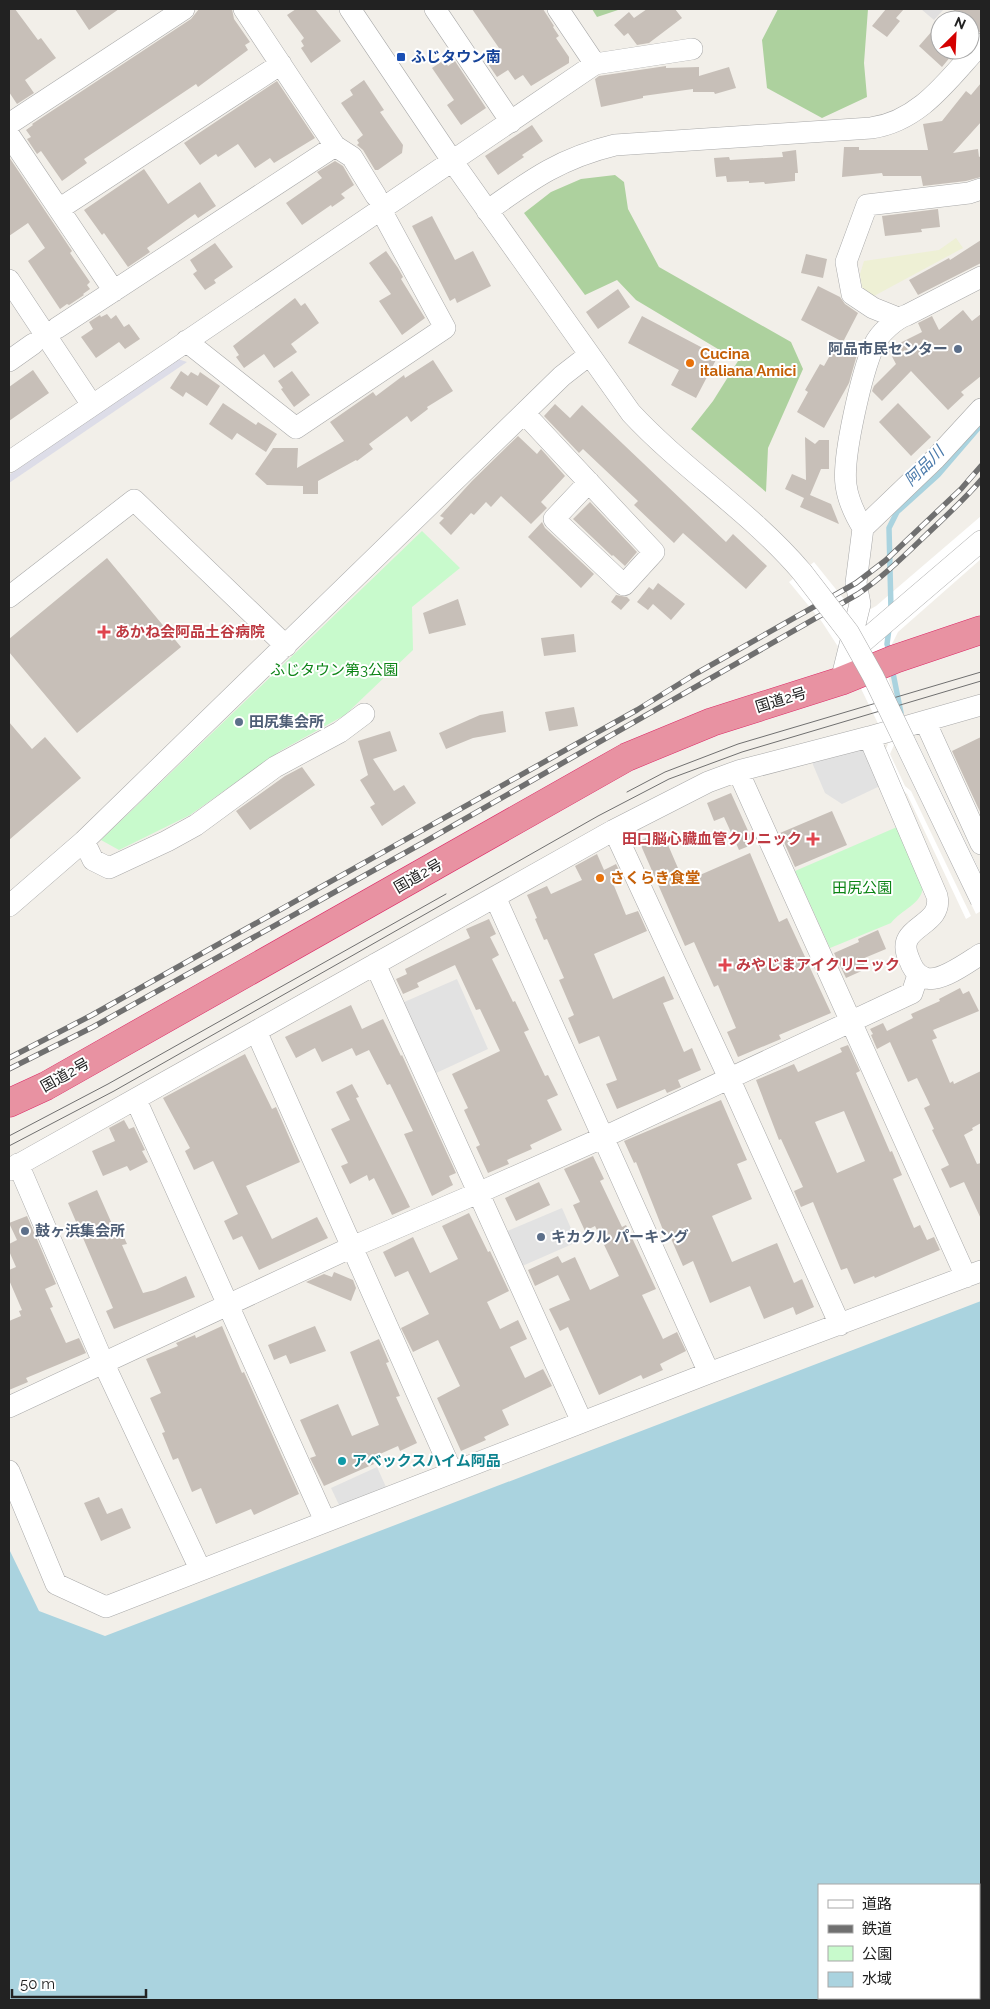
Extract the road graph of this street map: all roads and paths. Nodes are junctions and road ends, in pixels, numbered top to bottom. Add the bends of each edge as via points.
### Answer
1 (184, 9) edge
2 (244, 9) edge
3 (350, 9) edge
4 (435, 9) edge
5 (558, 9) edge
6 (981, 44) edge
7 (692, 49) dead end
8 (281, 64) junction
9 (595, 64) junction
10 (511, 122) junction
11 (9, 124) edge
12 (9, 135) edge
13 (335, 146) junction
14 (452, 162) junction
15 (981, 189) edge
16 (379, 203) junction
17 (59, 209) junction
18 (487, 210) junction
19 (981, 277) edge
20 (9, 280) edge
21 (114, 291) junction
22 (898, 318) junction
23 (57, 328) dead end
24 (186, 341) junction
25 (33, 344) dead end
26 (589, 355) junction
27 (9, 361) edge
28 (92, 405) junction
29 (981, 409) edge
30 (524, 413) junction
31 (9, 462) edge
32 (589, 482) junction
33 (863, 528) junction
34 (981, 540) edge
35 (9, 597) edge
36 (981, 630) edge
37 (286, 646) junction
38 (857, 647) junction
39 (981, 650) edge
40 (841, 681) junction
41 (981, 705) edge
42 (364, 714) dead end
43 (925, 721) junction
44 (869, 737) junction
45 (738, 770) junction
46 (614, 830) junction
47 (84, 842) junction
48 (981, 844) edge
49 (495, 897) junction
50 (981, 900) edge
51 (9, 906) edge
52 (979, 961) edge
53 (375, 964) junction
54 (918, 975) junction
55 (851, 1022) junction
56 (256, 1031) junction
57 (729, 1078) junction
58 (136, 1100) junction
59 (9, 1103) edge
60 (602, 1138) junction
61 (13, 1167) edge
62 (478, 1193) junction
63 (352, 1247) junction
64 (974, 1274) edge
65 (226, 1305) junction
66 (840, 1325) junction
67 (103, 1362) junction
68 (709, 1373) junction
69 (9, 1407) edge
70 (582, 1422) junction
71 (9, 1471) edge
72 (452, 1472) junction
73 (325, 1521) junction
74 (200, 1570) junction

1 - 11 street
2 - 8 street
3 - 14 street
4 - 10 street
5 - 9 street
6 - 18 street via 927,102 896,122 871,128 616,145 585,153 550,168
7 - 9 street
8 - 13 street
8 - 17 street
9 - 10 street
10 - 14 street
12 - 17 street
13 - 16 street via 352,157
13 - 21 street
14 - 16 street
14 - 18 street
15 - 22 street via 866,205 846,262 852,294 873,308
16 - 24 street
16 - 24 street via 445,328 296,428
17 - 21 street
18 - 26 street
19 - 22 street
20 - 28 street
21 - 23 street
22 - 33 street via 875,344 860,390 847,456 846,485 855,515
24 - 28 street
25 - 27 street
26 - 30 street
26 - 38 street, bridge via 644,427 785,552
28 - 31 street
29 - 33 street via 935,459
30 - 32 street
30 - 37 street
32 - 32 street via 654,552 624,585 554,519
33 - 40 street via 856,583 860,604
34 - 38 street
35 - 37 street via 134,500
36 - 40 highway, 国道2号
37 - 47 street
38 - 50 street, bridge
39 - 40 highway, 国道2号 via 898,672
40 - 59 highway, 国道2号 via 712,722 627,757 55,1082
41 - 43 street
42 - 47 street via 340,732 275,766 196,825 109,868 93,860
43 - 44 street
43 - 48 street
44 - 45 street
44 - 54 street via 939,904 931,918 908,938 907,956
45 - 46 street
45 - 55 street
46 - 49 street
46 - 57 street
47 - 51 street
49 - 53 street
49 - 60 street
52 - 54 street via 934,980
53 - 56 street
53 - 62 street
54 - 55 street via 912,993
55 - 57 street
55 - 64 street
56 - 58 street
56 - 63 street
57 - 60 street
57 - 66 street
58 - 61 street
58 - 65 street
60 - 62 street
60 - 68 street
61 - 67 street
62 - 63 street
62 - 70 street
63 - 65 street
63 - 72 street
64 - 66 street
65 - 67 street
65 - 73 street
66 - 68 street
67 - 69 street
67 - 74 street
68 - 70 street
70 - 72 street
71 - 74 street via 56,1584 106,1606
72 - 73 street
73 - 74 street

